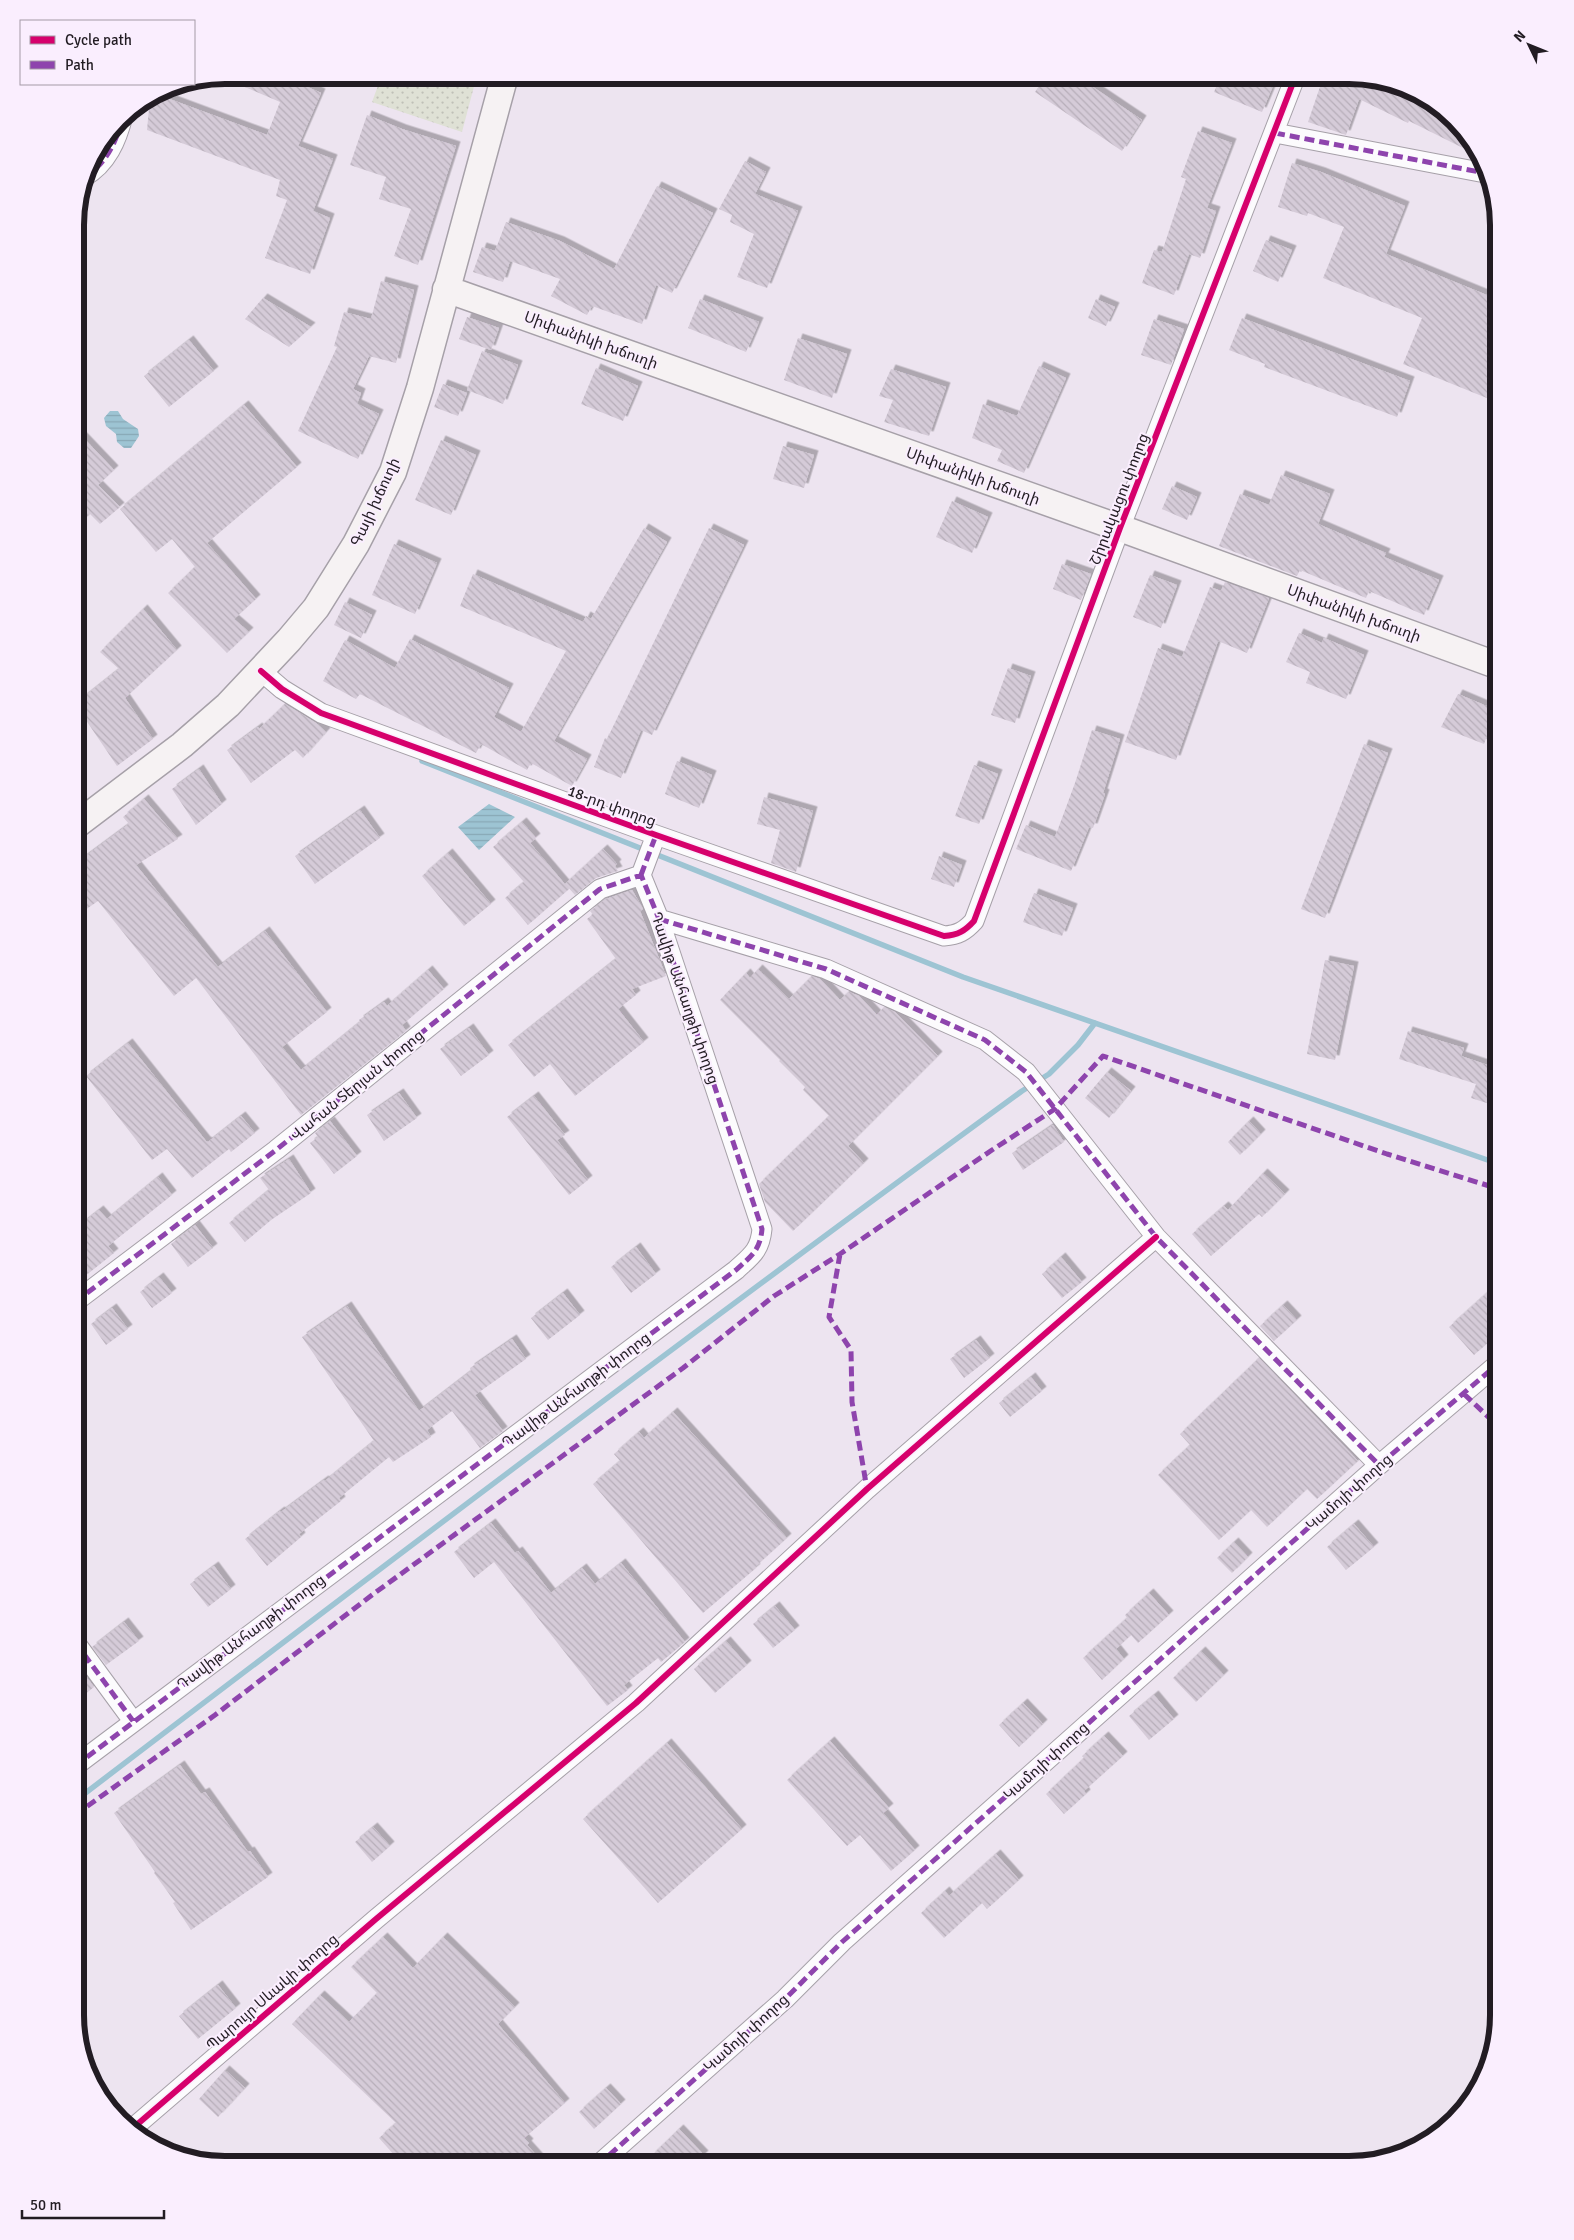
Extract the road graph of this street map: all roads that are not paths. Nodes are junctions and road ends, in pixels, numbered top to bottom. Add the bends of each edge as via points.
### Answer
1 (503, 84) edge
2 (1293, 84) edge
3 (119, 132) edge
4 (1275, 133) junction
5 (95, 168) edge
6 (1480, 172) edge
7 (446, 289) junction
8 (1120, 528) junction
9 (1490, 663) edge
10 (261, 671) junction
11 (84, 819) edge
12 (656, 835) junction
13 (641, 875) junction
14 (659, 919) junction
15 (965, 931) joint
16 (1156, 1237) junction
17 (84, 1295) edge
18 (1490, 1370) edge
19 (1379, 1465) junction
20 (84, 1654) edge
21 (133, 1721) junction
22 (84, 1759) edge
23 (137, 2125) edge
24 (608, 2156) edge

1 - 7 main road, Գայի խճուղի
2 - 4 street, Շիրակացու փողոց
3 - 5 street via 103,162
4 - 6 street
4 - 8 street, Շիրակացու փողոց
7 - 8 main road, Սիփանիկի խճուղի
7 - 10 main road, Գայի խճուղի via 420,388 393,472 338,577 316,608
8 - 9 main road, Սիփանիկի խճուղի
8 - 15 street, Շիրակացու փողոց via 974,921
10 - 11 main road, Գայի խճուղի via 182,745
10 - 12 street, 18-րդ փողոց via 282,690 321,713
12 - 13 street
12 - 15 street, 18-րդ փողոց via 944,936 955,936
13 - 14 street, Դավիթ Անհաղթի փողոց
13 - 17 street, Վահան Տերյան փողոց via 600,889 276,1150
14 - 16 street via 826,969 985,1040 1026,1072
14 - 21 street, Դավիթ Անհաղթի փողոց via 762,1229 761,1242 754,1253 728,1276
16 - 19 street
16 - 23 street, Պարույր Սևակի փողոց via 868,1489 636,1703 428,1875
18 - 19 street, Կամոյի փողոց
19 - 24 street, Կամոյի փողոց via 849,1935 785,1999
20 - 21 street
21 - 22 street, Դավիթ Անհաղթի փողոց

